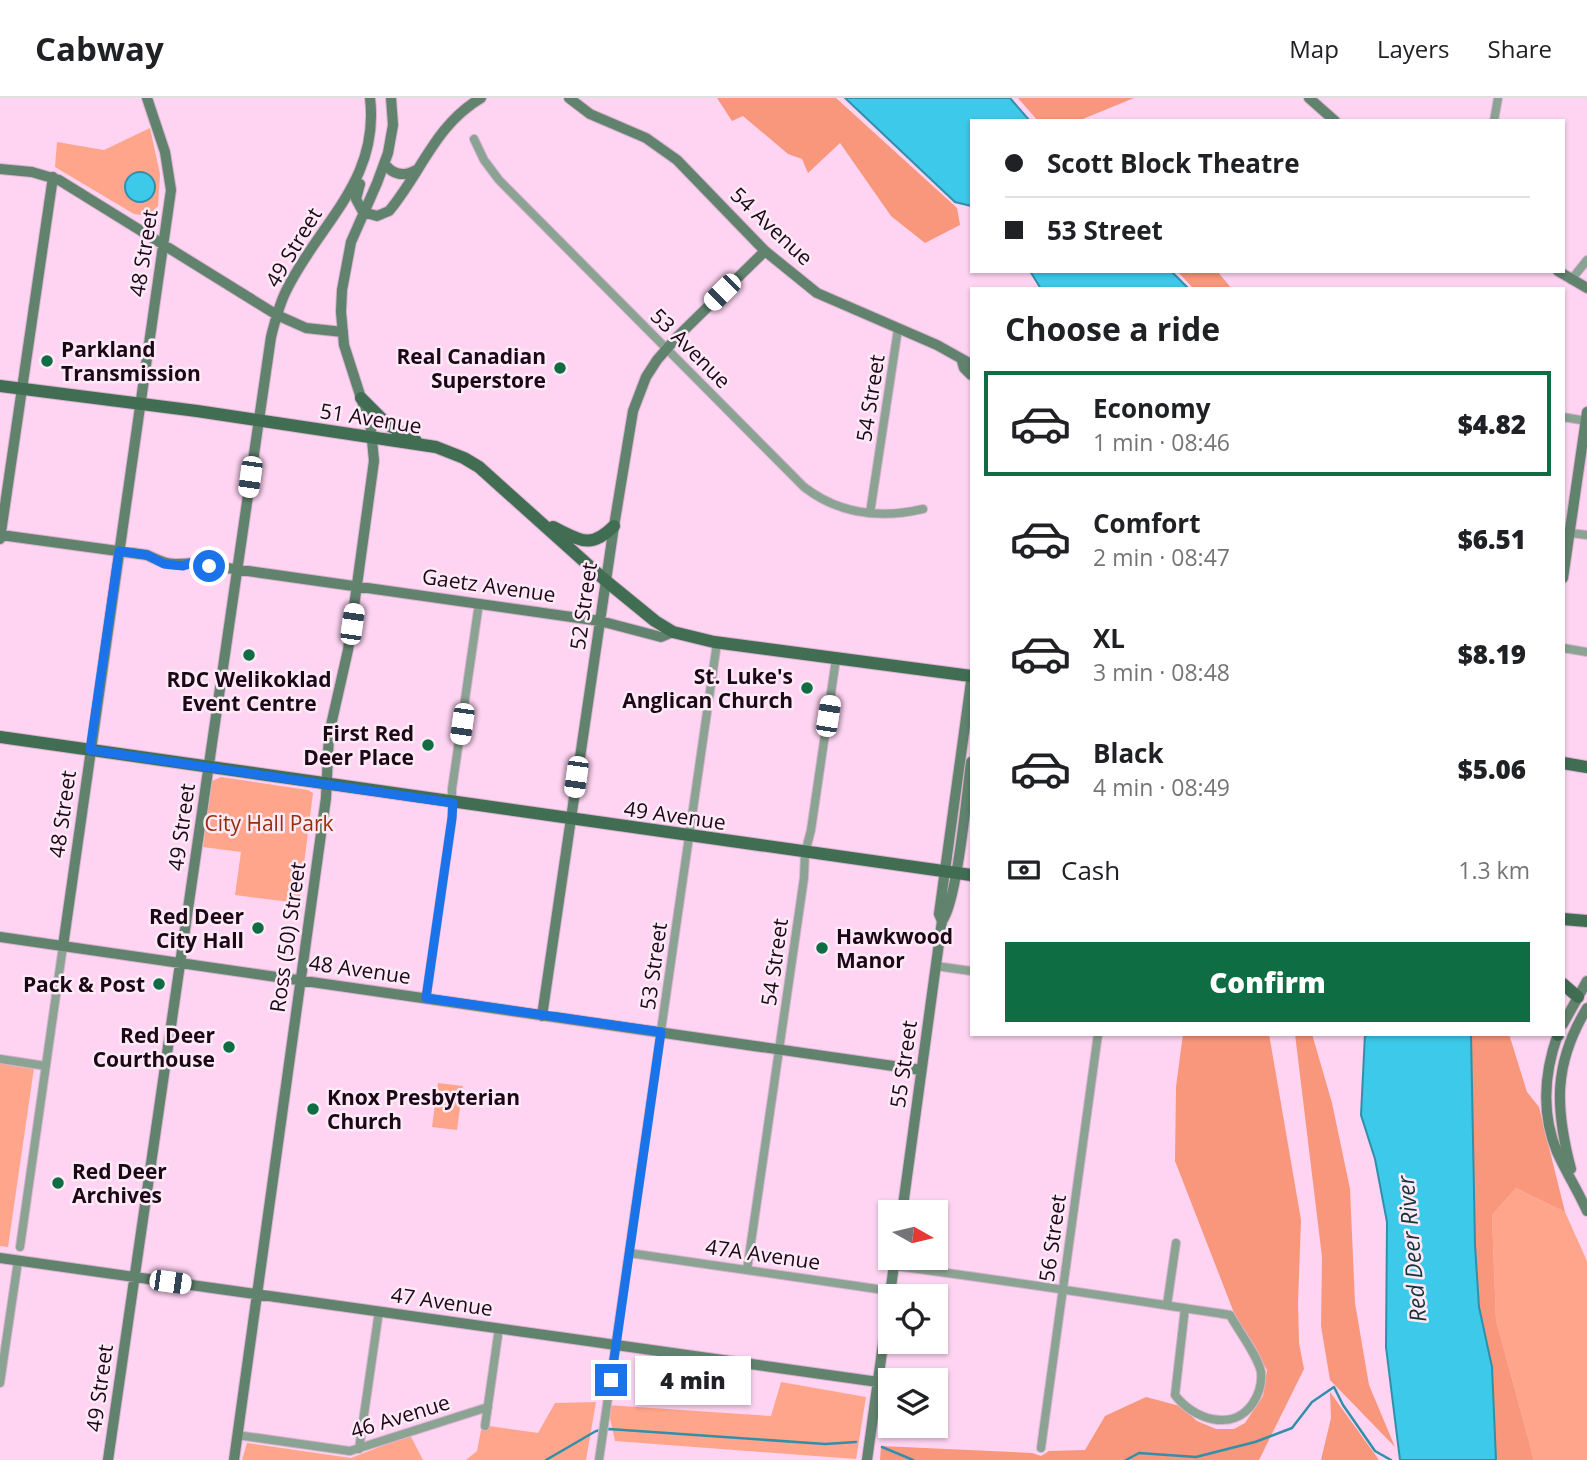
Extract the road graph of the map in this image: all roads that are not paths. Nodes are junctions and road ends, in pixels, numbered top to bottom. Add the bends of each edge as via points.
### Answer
1 (147, 98) edge
2 (370, 98) edge
3 (391, 98) edge
4 (481, 98) edge
5 (569, 98) edge
6 (1309, 98) edge
7 (1498, 98) edge
8 (1333, 119) edge
9 (1494, 119) edge
10 (474, 139) dead end
11 (367, 155) junction
12 (385, 164) junction
13 (0, 169) edge
14 (416, 170) junction
15 (53, 177) junction
16 (363, 212) junction
17 (163, 244) junction
18 (765, 251) junction
19 (1587, 260) edge
20 (1561, 273) edge
21 (1578, 284) edge
22 (1587, 297) edge
23 (277, 315) junction
24 (898, 329) junction
25 (342, 332) junction
26 (666, 348) junction
27 (967, 363) edge
28 (0, 386) edge
29 (22, 388) junction
30 (361, 398) junction
31 (140, 404) junction
32 (1565, 417) edge
33 (1587, 418) edge
34 (258, 420) junction
35 (372, 438) junction
36 (422, 445) junction
37 (923, 509) dead end
38 (870, 513) junction
39 (542, 522) junction
40 (614, 526) junction
41 (1566, 532) edge
42 (1587, 536) edge
43 (0, 537) edge
44 (119, 551) junction
45 (237, 569) junction
46 (606, 582) junction
47 (357, 586) junction
48 (479, 603) junction
49 (600, 621) junction
50 (673, 632) junction
51 (718, 643) junction
52 (1565, 648) edge
53 (1587, 652) edge
54 (836, 659) junction
55 (970, 676) edge
56 (970, 699) edge
57 (0, 737) edge
58 (90, 750) junction
59 (1565, 763) edge
60 (209, 767) junction
61 (1587, 767) edge
62 (970, 768) edge
63 (327, 784) junction
64 (964, 802) edge
65 (453, 803) junction
66 (570, 818) junction
67 (690, 836) junction
68 (805, 853) junction
69 (950, 873) junction
70 (970, 875) edge
71 (1565, 919) edge
72 (1587, 921) edge
73 (0, 937) edge
74 (63, 946) junction
75 (180, 963) junction
76 (936, 966) junction
77 (970, 971) edge
78 (300, 980) junction
79 (1587, 981) edge
80 (1565, 985) edge
81 (1583, 997) edge
82 (426, 998) junction
83 (1587, 1008) edge
84 (542, 1016) junction
85 (1565, 1021) edge
86 (661, 1032) junction
87 (1098, 1036) edge
88 (1557, 1036) edge
89 (779, 1050) junction
90 (0, 1059) edge
91 (46, 1066) junction
92 (921, 1070) junction
93 (1559, 1106) junction
94 (1546, 1108) junction
95 (1576, 1185) junction
96 (904, 1200) edge
97 (1587, 1211) edge
98 (1176, 1243) dead end
99 (20, 1247) dead end
100 (629, 1253) junction
101 (0, 1258) edge
102 (18, 1261) junction
103 (747, 1270) junction
104 (943, 1270) edge
105 (135, 1277) junction
106 (878, 1289) edge
107 (1063, 1290) junction
108 (256, 1294) junction
109 (1167, 1305) junction
110 (1185, 1308) junction
111 (379, 1311) junction
112 (499, 1328) junction
113 (616, 1345) junction
114 (878, 1382) joint
115 (0, 1383) edge
116 (488, 1407) junction
117 (485, 1426) dead end
118 (237, 1435) junction
119 (1041, 1448) dead end
120 (359, 1449) junction
121 (600, 1459) edge
122 (108, 1460) edge
123 (234, 1460) edge
124 (867, 1460) edge

1 - 17 street, 48 Street via 171,184
2 - 11 street, 49 Street via 372,131
3 - 12 street, Ross (50) Street via 393,125
4 - 14 street via 450,121
5 - 18 street, 54 Avenue via 590,114 646,138 677,160
6 - 8 street
7 - 9 street
10 - 26 street, 53 Avenue via 495,176
11 - 16 street via 356,195
11 - 23 street, 49 Street via 355,183 286,291
12 - 14 street via 398,174
12 - 16 street, Ross (50) Street
13 - 15 street
14 - 16 street via 389,211 377,216
15 - 17 street
15 - 29 street
16 - 25 street, Ross (50) Street via 346,262
17 - 23 street
17 - 31 street, 48 Street
18 - 24 street, 54 Avenue via 817,293
18 - 26 street, 52 Street
19 - 21 street
20 - 21 street
21 - 22 street
23 - 25 street via 306,328
23 - 34 street, 49 Street
24 - 27 street, 54 Avenue
24 - 38 street, 54 Street
25 - 30 street, Ross (50) Street
26 - 38 street, 53 Avenue via 804,487 829,503
26 - 40 street, 52 Street via 646,377 633,411
28 - 29 main road, 51 Avenue
29 - 31 main road, 51 Avenue
29 - 43 street
30 - 35 street, Ross (50) Street
30 - 36 main road via 387,424
31 - 34 main road, 51 Avenue
31 - 44 street, 48 Street
32 - 33 street
33 - 41 street
34 - 35 main road, 51 Avenue
34 - 45 street, 49 Street
35 - 36 main road, 51 Avenue
35 - 47 street, Ross (50) Street via 373,470
36 - 39 main road, 51 Avenue via 475,465
37 - 38 street, 53 Avenue
39 - 40 main road via 589,541
39 - 46 main road, 51 Avenue
40 - 46 street, 52 Street
41 - 42 street
43 - 44 street, Gaetz Avenue
44 - 45 street, Gaetz Avenue via 147,555 164,564
44 - 58 street, 48 Street
45 - 47 street, Gaetz Avenue
45 - 60 street, 49 Street
46 - 49 street, 52 Street
46 - 50 main road, 51 Avenue
47 - 48 street, Gaetz Avenue
47 - 63 street, Ross (50) Street via 345,671 331,719
48 - 49 street, Gaetz Avenue
48 - 65 street
49 - 50 street, Gaetz Avenue via 662,636
49 - 66 street, 52 Street
50 - 51 main road, Gaetz Avenue
51 - 54 main road, Gaetz Avenue
51 - 67 street, 53 Street
52 - 53 street
54 - 55 main road, Gaetz Avenue
54 - 68 street, 54 Street
56 - 64 street, 55 Street
57 - 58 main road, 49 Avenue
58 - 60 main road, 49 Avenue
58 - 74 street, 48 Street
59 - 61 main road
60 - 63 main road, 49 Avenue
60 - 75 street, 49 Street
62 - 64 street, 55 Street
63 - 65 main road, 49 Avenue
63 - 78 street, Ross (50) Street
64 - 69 street, 55 Street
65 - 66 main road, 49 Avenue
65 - 82 street
66 - 67 main road, 49 Avenue
66 - 84 street, 52 Street
67 - 68 main road, 49 Avenue
67 - 86 street, 53 Street
68 - 69 main road, 49 Avenue
68 - 89 street, 54 Street
69 - 70 main road, 49 Avenue
69 - 76 street, 55 Street via 939,914
71 - 72 main road
73 - 74 street, 48 Avenue
74 - 75 street, 48 Avenue
74 - 91 street, 48 Street
75 - 78 street, 48 Avenue
75 - 105 street, 49 Street
76 - 77 street
76 - 92 street, 55 Street
78 - 82 street, 48 Avenue
78 - 108 street, Ross (50) Street
79 - 81 street
80 - 81 main road
81 - 85 street
82 - 84 street, 48 Avenue
83 - 93 street via 1564,1057
84 - 86 street, 48 Avenue
86 - 89 street, 48 Avenue
86 - 100 street, 53 Street
87 - 107 street, 56 Street
88 - 94 street via 1547,1072
89 - 92 street, 48 Avenue
89 - 103 street, 54 Street
90 - 91 street
91 - 99 street, 48 Street
92 - 96 street, 55 Street
93 - 94 street
93 - 95 street
94 - 95 street via 1555,1146
95 - 97 street
98 - 109 street
100 - 103 street, 47A Avenue
100 - 113 street, 53 Street
101 - 102 street, 47 Avenue
102 - 105 street, 47 Avenue
102 - 115 street
103 - 106 street, 47A Avenue
104 - 107 street
105 - 108 street, 47 Avenue
105 - 122 street, 49 Street
107 - 109 street
107 - 119 street, 56 Street
108 - 111 street, 47 Avenue
108 - 118 street, Ross (50) Street
109 - 110 street
110 - 110 street via 1176,1397 1210,1419 1241,1416 1259,1392 1259,1367 1230,1315
111 - 112 street, 47 Avenue
111 - 120 street
112 - 113 street, 47 Avenue
112 - 116 street
113 - 114 street, 47 Avenue
113 - 121 street, 53 Street
114 - 124 street
116 - 117 street
116 - 120 street, 46 Avenue
118 - 120 street, 46 Avenue
118 - 123 street, Ross (50) Street

